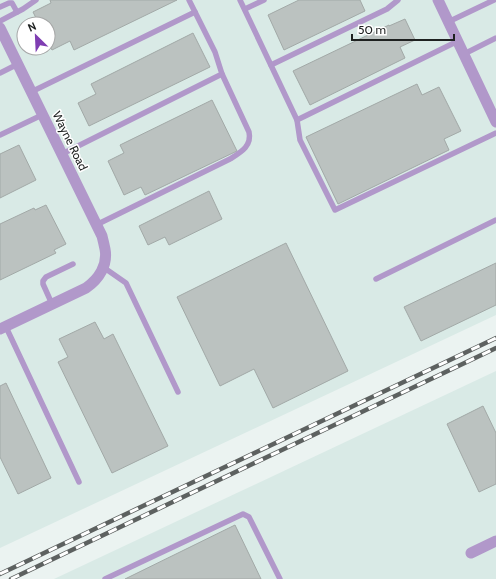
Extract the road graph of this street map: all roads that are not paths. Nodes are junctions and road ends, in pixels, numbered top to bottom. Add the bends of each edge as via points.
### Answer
1 (36, 0) edge
2 (190, 0) edge
3 (240, 0) edge
4 (264, 0) edge
5 (398, 0) edge
6 (438, 0) edge
7 (494, 0) edge
8 (0, 7) edge
9 (245, 9) junction
10 (17, 12) junction
11 (195, 12) junction
12 (0, 21) edge
13 (448, 22) junction
14 (0, 28) edge
15 (496, 38) edge
16 (458, 41) junction
17 (464, 54) junction
18 (18, 64) junction
19 (271, 65) junction
20 (0, 73) edge
21 (222, 74) junction
22 (31, 92) junction
23 (42, 115) junction
24 (297, 120) junction
25 (496, 122) edge
26 (496, 133) edge
27 (0, 136) edge
28 (62, 154) junction
29 (496, 220) edge
30 (96, 225) junction
31 (73, 264) dead end
32 (103, 267) junction
33 (376, 279) dead end
34 (52, 304) junction
35 (3, 328) edge
36 (178, 392) dead end
37 (79, 482) dead end
38 (496, 541) edge
39 (471, 553) dead end
40 (105, 579) edge
41 (280, 579) edge

1 - 10 lane
2 - 11 lane
3 - 9 lane
4 - 9 lane
5 - 19 lane via 387,9
6 - 13 street
7 - 13 lane
8 - 10 lane via 12,3
9 - 19 lane
10 - 12 lane
11 - 21 lane via 215,52
11 - 22 lane
13 - 16 street
14 - 18 street, Wayne Road
15 - 17 lane
16 - 17 street
16 - 24 lane
17 - 25 street
18 - 20 lane
18 - 22 street, Wayne Road
19 - 24 lane
21 - 28 lane
21 - 30 lane via 249,132 250,137 242,152
22 - 23 street, Wayne Road
23 - 27 lane
23 - 28 street, Wayne Road
24 - 26 lane via 300,140 335,210
28 - 30 street, Wayne Road
29 - 33 lane
30 - 32 street, Wayne Road via 105,249
31 - 34 lane via 46,277 43,281
32 - 34 street via 99,276 86,288
32 - 36 lane via 126,284
34 - 35 street
35 - 37 lane
38 - 39 street
40 - 41 lane via 243,514 249,517

